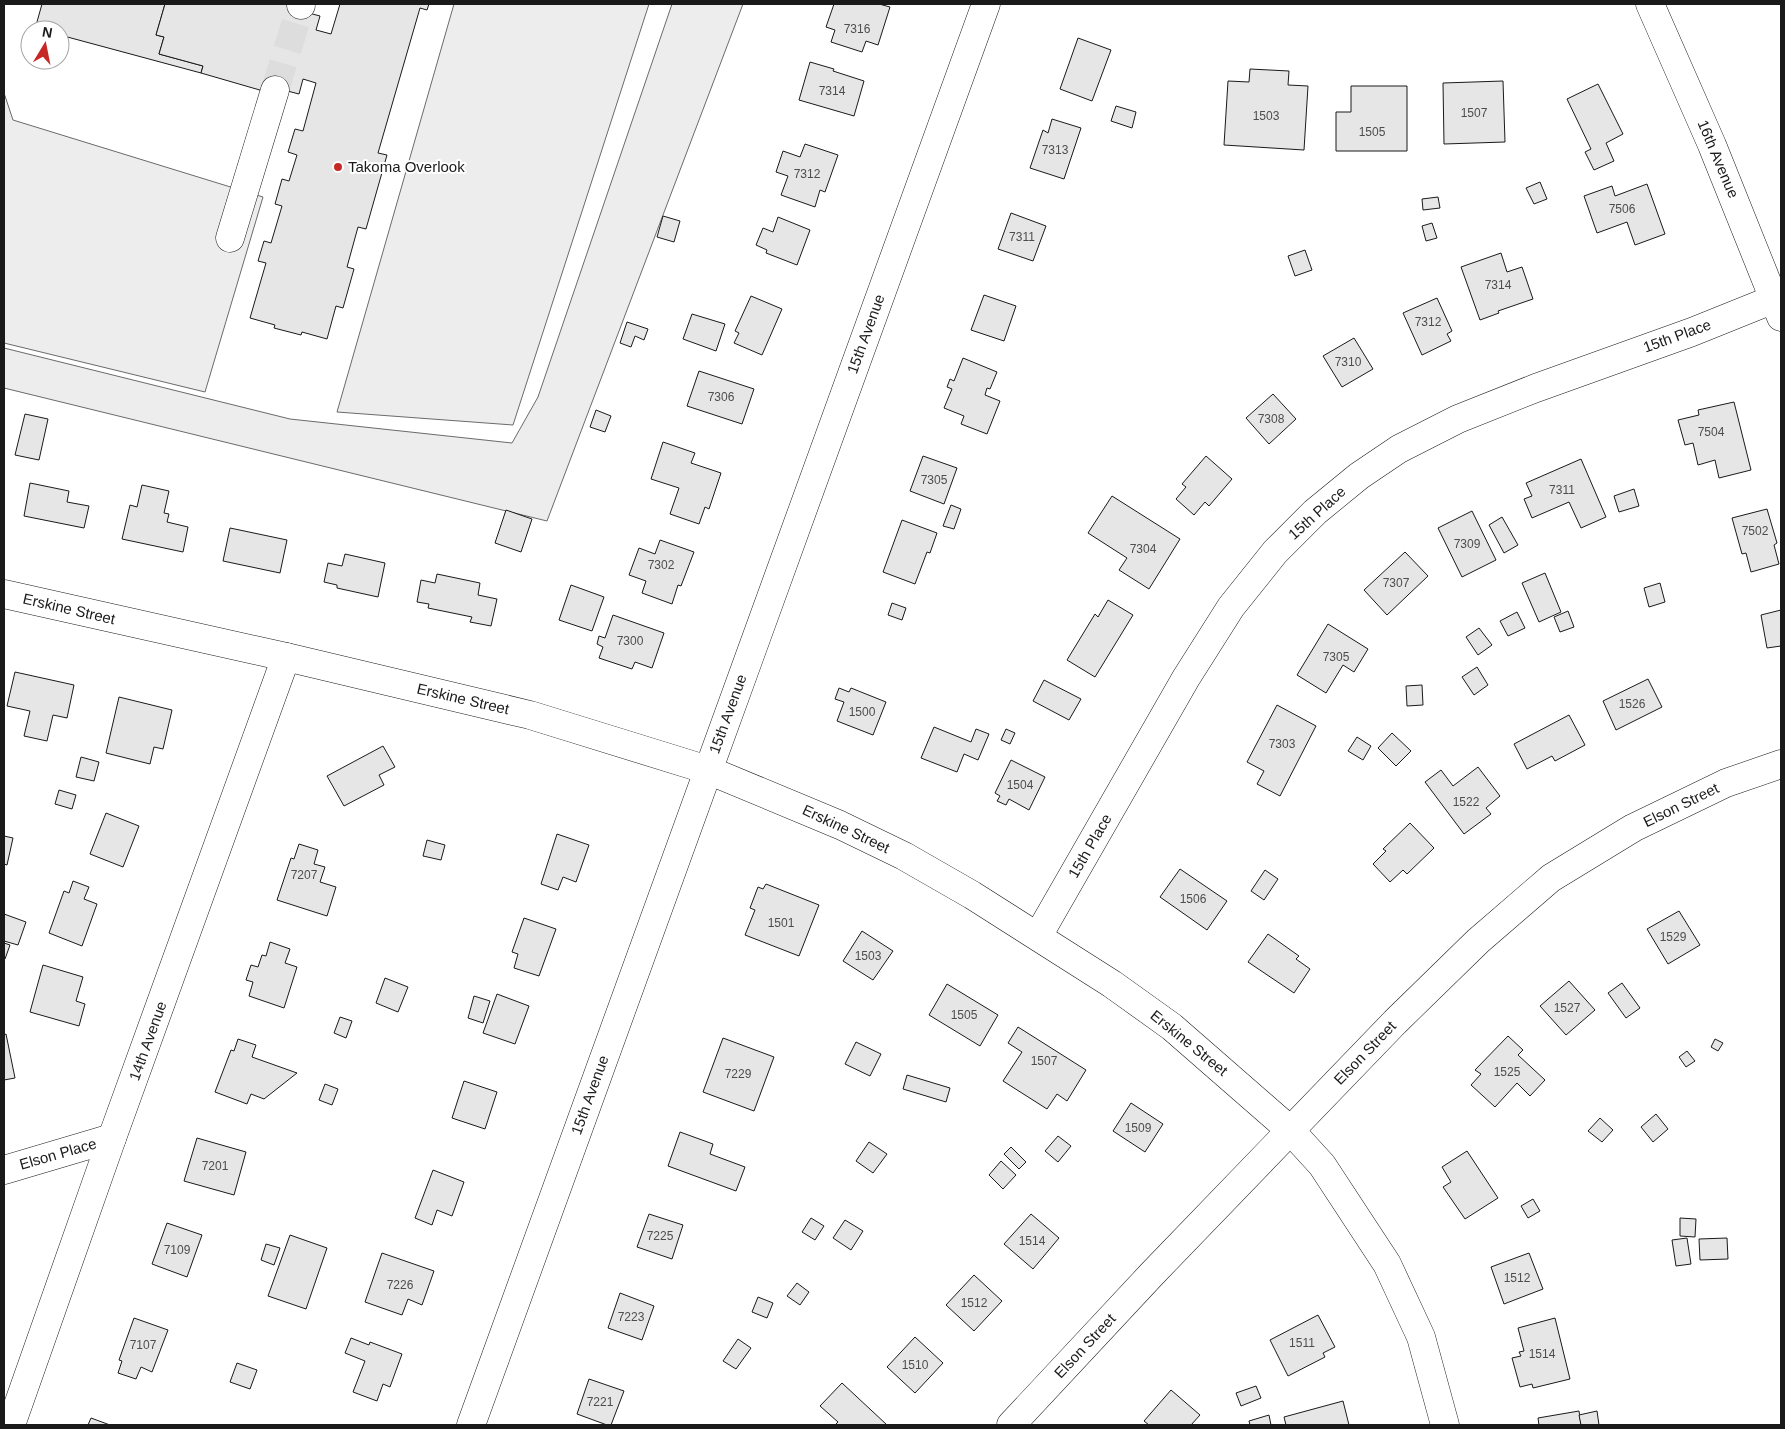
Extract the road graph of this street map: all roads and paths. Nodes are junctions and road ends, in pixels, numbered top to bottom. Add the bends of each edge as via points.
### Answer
1 (986, 4) edge
2 (1650, 4) edge
3 (276, 90) tunnel mouth
4 (230, 238) dead end
5 (1778, 308) edge
6 (4, 594) edge
7 (286, 657) junction
8 (1781, 764) edge
9 (708, 770) junction
10 (1038, 936) junction
11 (1290, 1130) junction
12 (112, 1138) junction
13 (4, 1170) edge
14 (11, 1425) edge
15 (471, 1425) edge
16 (1011, 1425) edge
17 (1445, 1425) edge

1 - 9 street, 15th Avenue
2 - 5 street, 16th Avenue
3 - 4 street
5 - 10 street, 15th Place via 1692,332 1458,419 1398,449 1358,476 1315,512 1275,552 1231,607 1186,678
6 - 7 street, Erskine Street
7 - 9 street, Erskine Street via 530,715
7 - 12 street, 14th Avenue
8 - 11 street, Elson Street via 1726,783 1633,828 1551,878 1471,948
9 - 10 street, Erskine Street via 840,825 904,856
9 - 15 street, 15th Avenue
10 - 11 street, Erskine Street via 1172,1027
11 - 16 street, Elson Street
11 - 17 street, Erskine Street via 1322,1166 1387,1264 1421,1337
12 - 13 street, Elson Place
12 - 14 street, 14th Avenue

